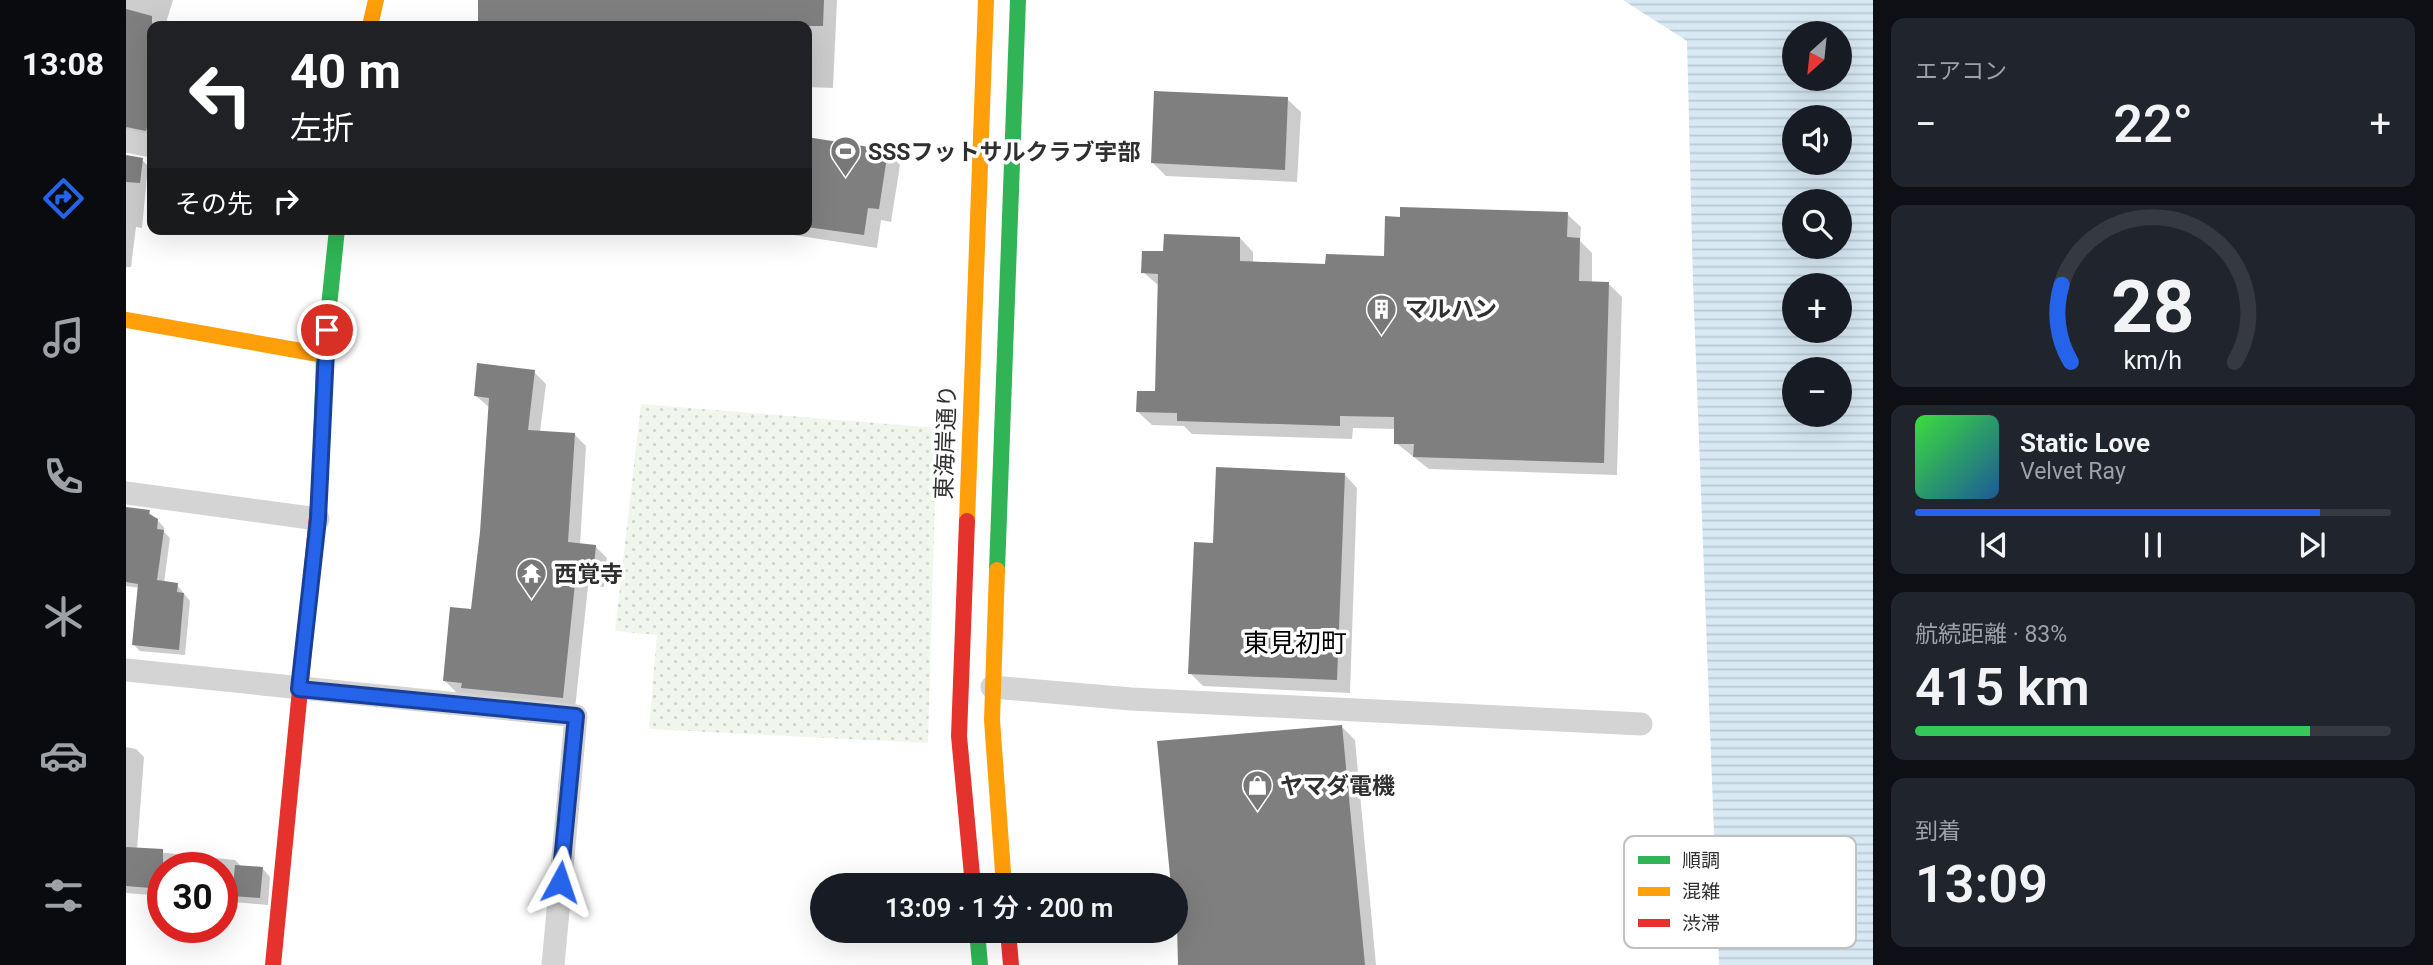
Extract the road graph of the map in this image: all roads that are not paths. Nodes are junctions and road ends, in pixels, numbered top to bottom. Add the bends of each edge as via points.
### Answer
1 (376, 0) edge
2 (986, 0) edge
3 (1017, 0) edge
4 (371, 21) edge
5 (126, 141) edge
6 (147, 145) edge
7 (336, 235) edge
8 (126, 320) edge
9 (324, 355) junction
10 (126, 493) edge
11 (318, 519) junction
12 (126, 670) edge
13 (992, 687) junction
14 (299, 689) junction
15 (1641, 724) dead end
16 (972, 873) edge
17 (1003, 873) edge
18 (978, 943) edge
19 (1009, 943) edge
20 (273, 965) edge
21 (553, 965) edge
22 (980, 965) edge
23 (1011, 965) edge

1 - 4 street
2 - 16 street, 東海岸通り via 960,714 960,767
3 - 13 street
5 - 6 street
7 - 9 street
8 - 9 street
9 - 11 street
10 - 11 street
11 - 14 street
12 - 14 street
13 - 15 street via 1131,699
13 - 17 street via 992,750
14 - 20 street
14 - 21 street via 576,716
18 - 22 street
19 - 23 street

